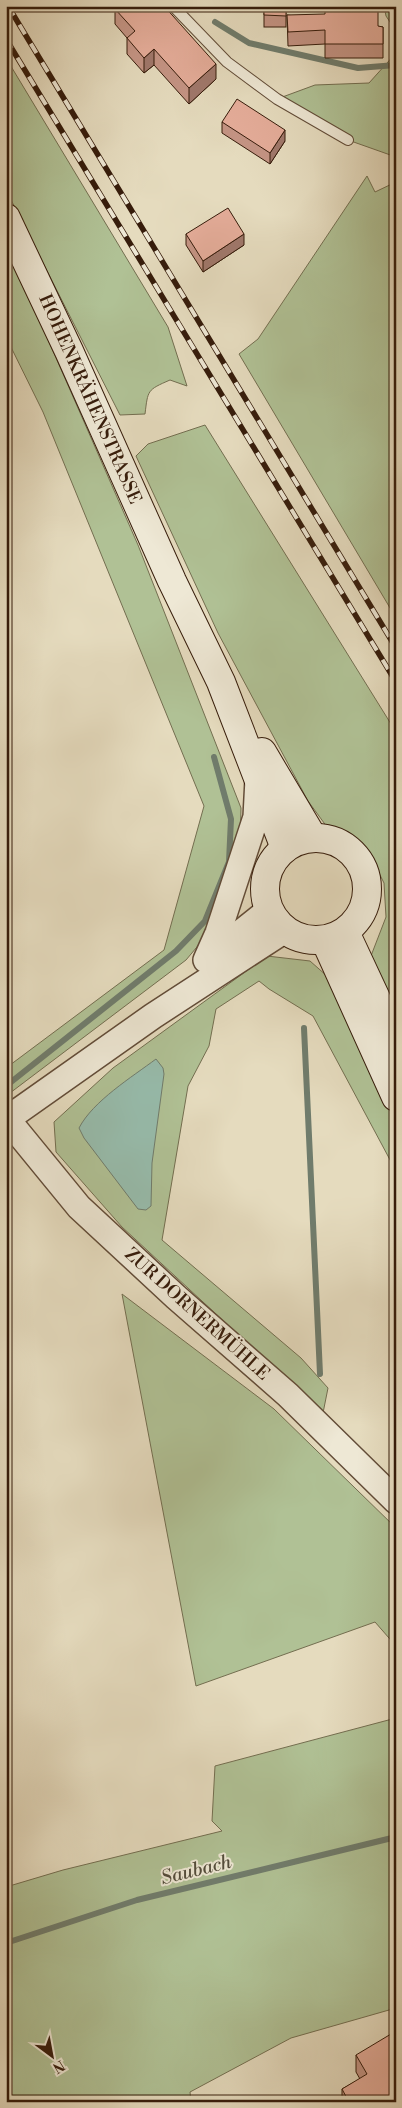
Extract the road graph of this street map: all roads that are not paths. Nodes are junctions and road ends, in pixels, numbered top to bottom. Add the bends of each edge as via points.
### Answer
1 (173, 6) edge
2 (348, 140) dead end
3 (6, 218) edge
4 (221, 682) junction
5 (258, 779) junction
6 (313, 838) junction
7 (285, 848) junction
8 (277, 920) junction
9 (335, 936) junction
10 (206, 960) junction
11 (153, 1016) junction
12 (396, 1041) edge
13 (396, 1097) edge
14 (7, 1119) edge
15 (396, 1501) edge

1 - 2 lane via 227,62 277,99
3 - 4 main road, HOHENKRÄHENSTRASSE
4 - 5 main road
4 - 6 main road
5 - 7 main road
5 - 10 street via 256,817
6 - 7 main road
6 - 9 main road via 347,848 364,873 365,902 354,924
7 - 8 main road via 270,866 266,877 266,899
8 - 9 main road via 304,939
8 - 10 street
8 - 11 street
9 - 12 main road
9 - 13 main road
10 - 11 street
11 - 14 street
14 - 15 street, ZUR DORNERMÜHLE via 79,1207 288,1395

